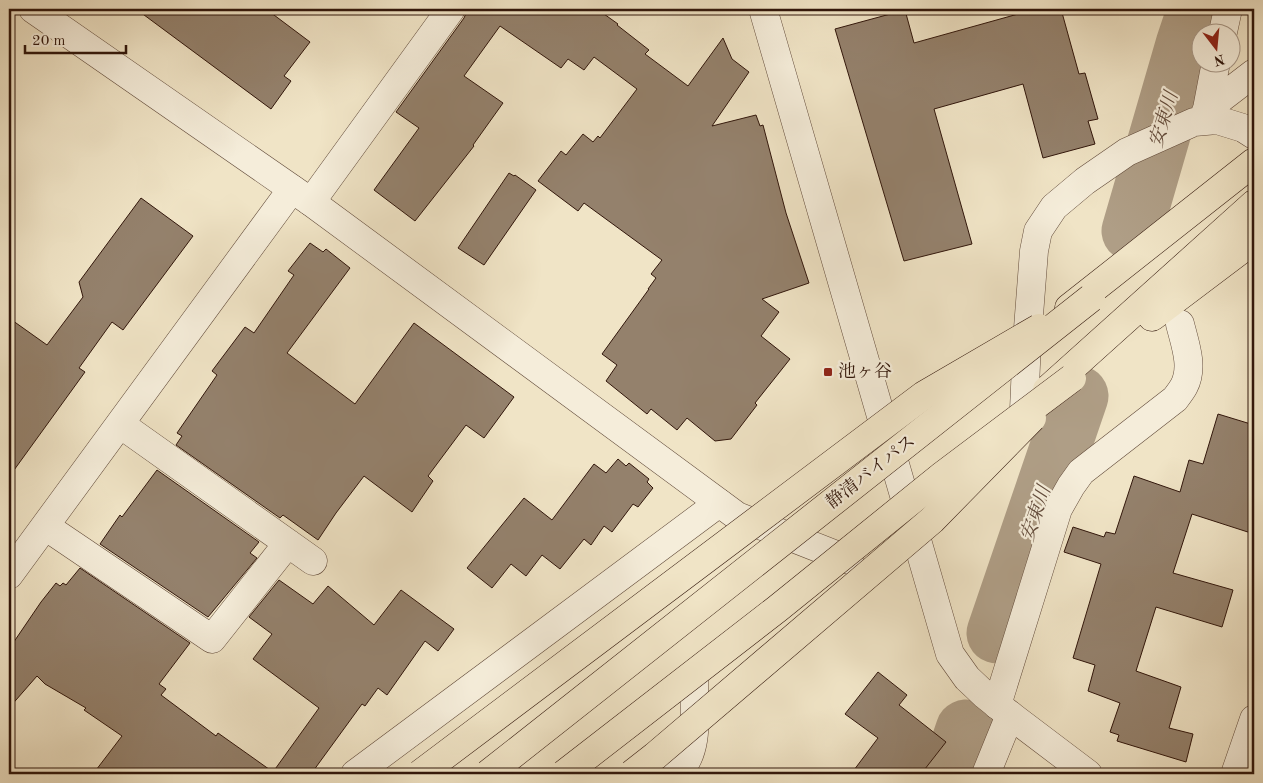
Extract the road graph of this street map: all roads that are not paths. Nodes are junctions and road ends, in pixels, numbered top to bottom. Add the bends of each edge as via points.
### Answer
1 (32, 9) edge
2 (451, 9) edge
3 (763, 9) edge
4 (1228, 9) edge
5 (1225, 22) edge
6 (1213, 72) edge
7 (1254, 73) edge
8 (1201, 117) junction
9 (1254, 135) edge
10 (1254, 162) edge
11 (1254, 170) edge
12 (302, 196) junction
13 (1254, 204) edge
14 (1254, 240) edge
15 (1091, 298) junction
16 (1180, 324) dead end
17 (1027, 341) junction
18 (1072, 378) junction
19 (1024, 410) junction
20 (120, 424) junction
21 (890, 449) junction
22 (719, 503) junction
23 (908, 512) junction
24 (45, 526) junction
25 (783, 534) junction
26 (288, 543) junction
27 (849, 560) junction
28 (313, 561) dead end
29 (9, 575) edge
30 (694, 681) junction
31 (1003, 710) junction
32 (1254, 719) edge
33 (1243, 764) edge
34 (355, 774) edge
35 (420, 774) edge
36 (476, 774) edge
37 (488, 774) edge
38 (564, 774) edge
39 (573, 774) edge
40 (632, 774) edge
41 (675, 774) edge
42 (986, 774) edge
43 (1088, 774) edge

1 - 12 street
2 - 12 street
3 - 21 street
4 - 5 street
6 - 8 street
7 - 8 street
8 - 9 street via 1243,128
8 - 17 street via 1127,152 1054,207 1038,231
10 - 17 highway
11 - 15 highway, 静清バイパス
12 - 20 street
12 - 22 street
13 - 19 highway
14 - 18 highway
15 - 35 highway, bridge via 924,395
15 - 37 highway, 静清バイパス, bridge
16 - 31 street via 1189,368 1185,385 1175,399 1081,472 1058,509
17 - 19 street
17 - 21 highway
18 - 38 highway, bridge via 943,475
18 - 40 highway, bridge via 932,520
19 - 23 highway via 946,482
20 - 24 street
20 - 26 street
21 - 23 street
21 - 25 highway
22 - 25 street via 737,516
22 - 34 street
23 - 27 highway
23 - 31 street via 950,654 967,678
24 - 26 street via 212,639
24 - 29 street
25 - 27 street
25 - 36 highway
26 - 28 street
27 - 30 highway
30 - 39 highway
30 - 41 street via 694,739 688,757
31 - 42 street
31 - 43 street
32 - 33 street

